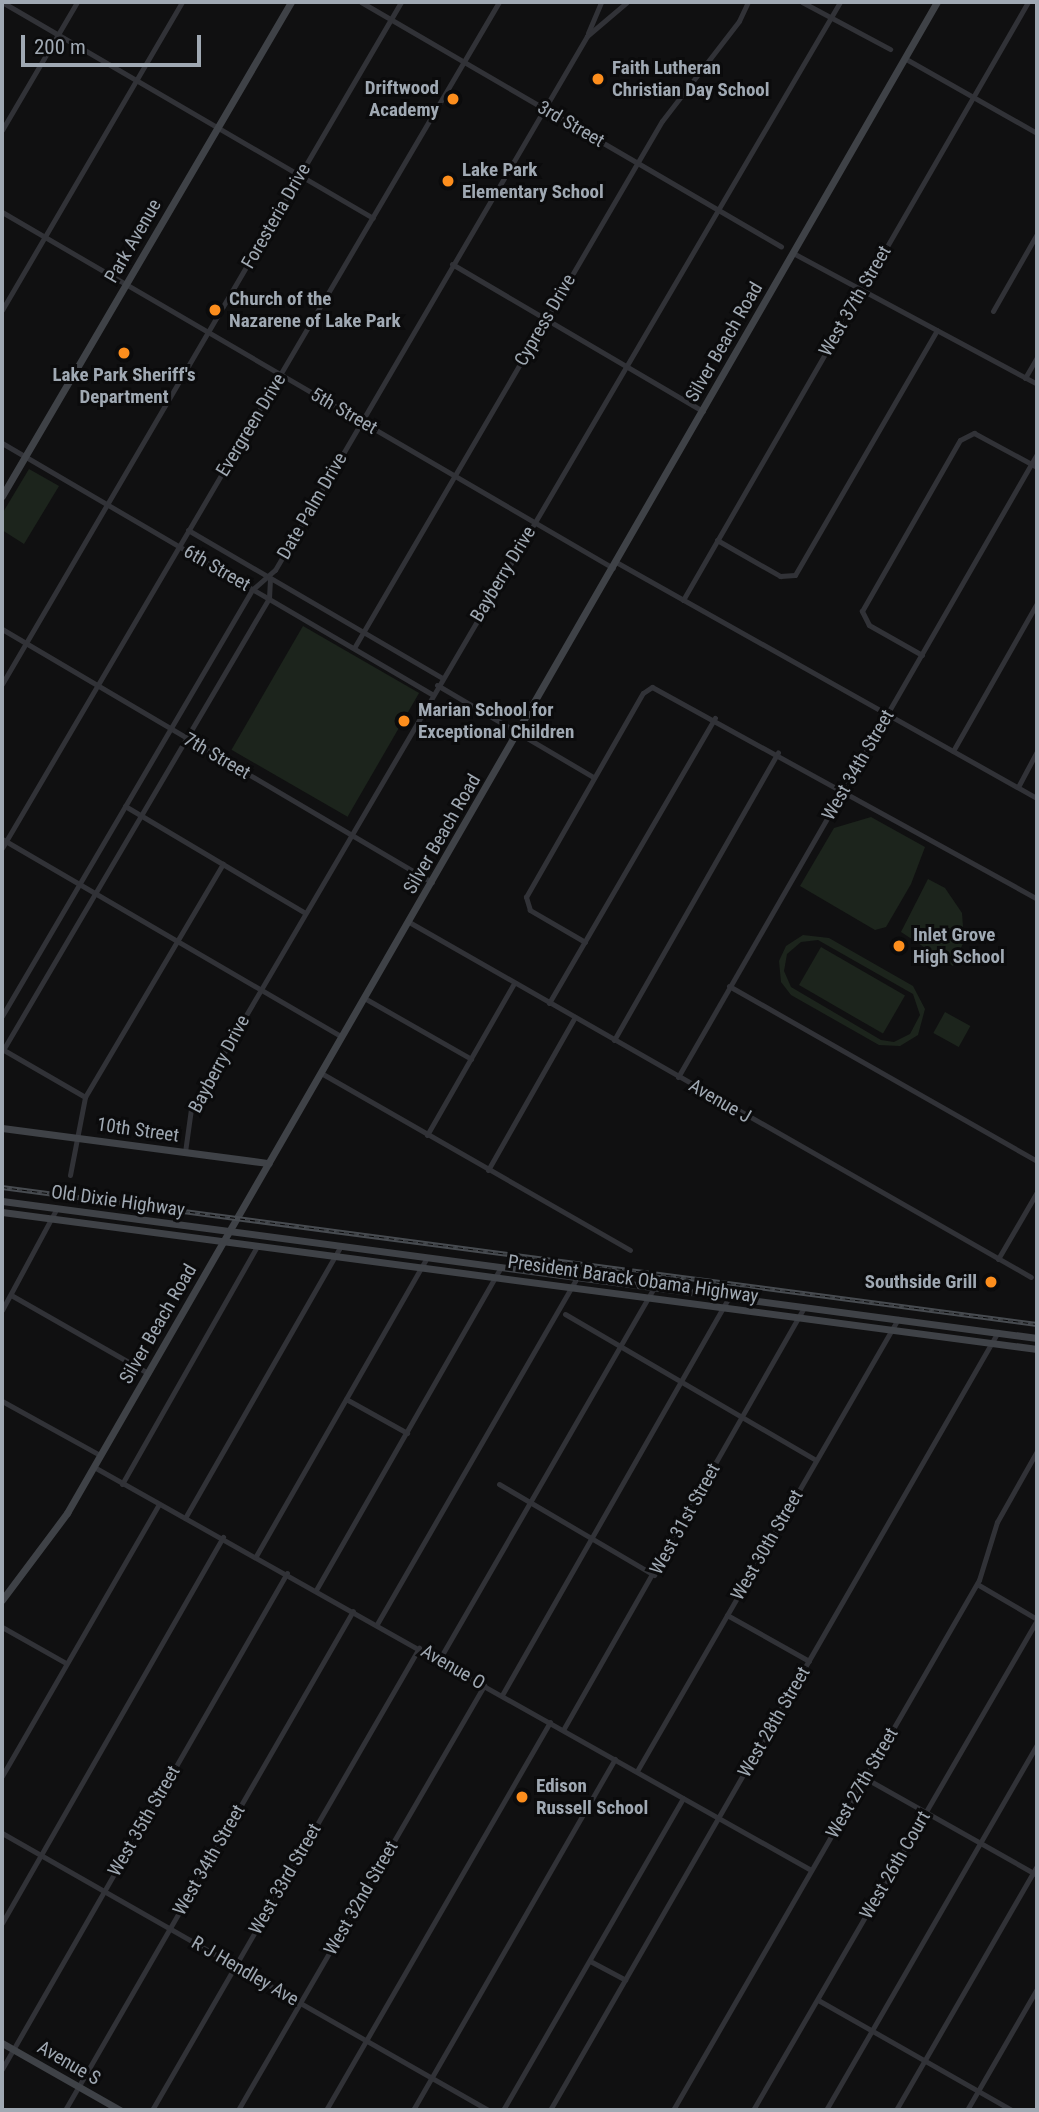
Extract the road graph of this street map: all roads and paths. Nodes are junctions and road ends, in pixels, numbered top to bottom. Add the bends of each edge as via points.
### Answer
1 (2, 2) edge
2 (77, 2) edge
3 (181, 2) edge
4 (291, 2) edge
5 (361, 2) edge
6 (401, 2) edge
7 (499, 2) edge
8 (601, 2) edge
9 (627, 2) edge
10 (748, 2) edge
11 (802, 2) edge
12 (840, 2) edge
13 (937, 2) edge
14 (1027, 2) edge
15 (834, 15) junction
16 (391, 19) junction
17 (58, 34) junction
18 (587, 36) junction
19 (890, 49) dead end
20 (906, 58) junction
21 (464, 62) junction
22 (136, 80) junction
23 (973, 96) junction
24 (544, 108) junction
25 (218, 128) junction
26 (2, 130) edge
27 (1037, 133) edge
28 (637, 163) junction
29 (299, 175) junction
30 (716, 209) junction
31 (2, 212) edge
32 (373, 218) junction
33 (1037, 234) edge
34 (45, 236) junction
35 (781, 246) dead end
36 (793, 253) junction
37 (452, 264) junction
38 (127, 283) junction
39 (860, 292) junction
40 (2, 310) edge
41 (993, 311) dead end
42 (546, 319) junction
43 (937, 330) junction
44 (208, 332) junction
45 (1037, 357) edge
46 (625, 365) junction
47 (282, 374) junction
48 (1026, 378) junction
49 (1037, 384) edge
50 (703, 411) junction
51 (361, 421) junction
52 (2, 443) edge
53 (1037, 454) edge
54 (25, 456) junction
55 (1034, 466) edge
56 (454, 475) junction
57 (2, 496) edge
58 (108, 504) junction
59 (534, 522) junction
60 (188, 530) junction
61 (717, 540) junction
62 (179, 545) junction
63 (615, 565) junction
64 (270, 578) junction
65 (253, 589) junction
66 (269, 598) junction
67 (683, 600) junction
68 (1037, 603) edge
69 (2, 629) edge
70 (363, 632) junction
71 (25, 644) junction
72 (354, 648) junction
73 (922, 655) junction
74 (442, 678) junction
75 (2, 684) edge
76 (437, 685) junction
77 (97, 686) junction
78 (432, 694) junction
79 (887, 714) junction
80 (715, 718) junction
81 (170, 729) junction
82 (517, 733) junction
83 (187, 738) junction
84 (953, 751) junction
85 (1037, 752) edge
86 (778, 753) junction
87 (593, 777) junction
88 (1017, 787) junction
89 (844, 790) junction
90 (1037, 798) edge
91 (125, 806) junction
92 (140, 816) junction
93 (351, 834) junction
94 (4, 840) edge
95 (2, 848) edge
96 (223, 864) junction
97 (432, 882) junction
98 (79, 886) junction
99 (96, 896) junction
100 (1037, 898) edge
101 (306, 913) junction
102 (410, 922) junction
103 (177, 942) junction
104 (585, 942) junction
105 (514, 983) junction
106 (729, 986) junction
107 (260, 991) junction
108 (366, 999) junction
109 (549, 1003) junction
110 (2, 1016) edge
111 (575, 1017) junction
112 (342, 1037) junction
113 (614, 1040) junction
114 (2, 1049) edge
115 (471, 1059) junction
116 (321, 1073) junction
117 (678, 1077) junction
118 (85, 1097) junction
119 (2, 1128) edge
120 (427, 1135) junction
121 (75, 1138) junction
122 (185, 1152) junction
123 (1037, 1161) edge
124 (270, 1164) junction
125 (488, 1170) junction
126 (70, 1175) dead end
127 (1037, 1192) edge
128 (2, 1201) edge
129 (57, 1208) junction
130 (2, 1212) edge
131 (52, 1218) junction
132 (230, 1232) junction
133 (225, 1241) junction
134 (257, 1246) junction
135 (341, 1246) junction
136 (630, 1250) dead end
137 (335, 1257) junction
138 (427, 1258) junction
139 (998, 1259) junction
140 (421, 1267) junction
141 (501, 1267) junction
142 (495, 1277) junction
143 (577, 1277) junction
144 (1031, 1278) dead end
145 (572, 1287) junction
146 (654, 1287) junction
147 (11, 1295) junction
148 (648, 1297) junction
149 (729, 1297) junction
150 (723, 1307) junction
151 (804, 1307) junction
152 (2, 1310) edge
153 (565, 1314) dead end
154 (798, 1317) junction
155 (898, 1319) junction
156 (892, 1329) junction
157 (998, 1332) junction
158 (1037, 1338) edge
159 (992, 1343) junction
160 (618, 1348) junction
161 (1037, 1349) edge
162 (148, 1373) junction
163 (680, 1383) junction
164 (346, 1399) junction
165 (2, 1401) edge
166 (741, 1417) junction
167 (407, 1433) junction
168 (1037, 1451) edge
169 (100, 1455) junction
170 (816, 1460) junction
171 (94, 1467) junction
172 (122, 1484) junction
173 (499, 1484) dead end
174 (530, 1501) junction
175 (159, 1504) junction
176 (186, 1518) junction
177 (223, 1537) junction
178 (592, 1539) junction
179 (256, 1556) junction
180 (287, 1573) junction
181 (654, 1575) junction
182 (977, 1584) junction
183 (316, 1590) junction
184 (2, 1600) edge
185 (353, 1611) junction
186 (727, 1615) junction
187 (1037, 1621) edge
188 (377, 1625) junction
189 (2, 1627) edge
190 (419, 1648) junction
191 (439, 1660) junction
192 (809, 1661) junction
193 (66, 1663) junction
194 (484, 1685) junction
195 (502, 1695) junction
196 (550, 1722) junction
197 (563, 1730) junction
198 (1037, 1744) edge
199 (615, 1759) junction
200 (637, 1771) junction
201 (2, 1776) edge
202 (865, 1777) junction
203 (683, 1798) junction
204 (926, 1813) junction
205 (719, 1818) junction
206 (2, 1833) edge
207 (980, 1843) junction
208 (41, 1855) junction
209 (1037, 1866) edge
210 (811, 1870) junction
211 (1035, 1874) edge
212 (104, 1891) junction
213 (2, 1923) edge
214 (170, 1928) junction
215 (590, 1961) junction
216 (235, 1966) junction
217 (625, 1980) junction
218 (1037, 1989) edge
219 (819, 2001) junction
220 (301, 2003) junction
221 (872, 2031) junction
222 (367, 2040) junction
223 (2, 2043) edge
224 (13, 2049) junction
225 (925, 2061) junction
226 (2, 2069) edge
227 (432, 2077) junction
228 (79, 2087) junction
229 (978, 2091) junction
230 (65, 2110) edge
231 (120, 2110) edge
232 (152, 2110) edge
233 (238, 2110) edge
234 (326, 2110) edge
235 (413, 2110) edge
236 (488, 2110) edge
237 (503, 2110) edge
238 (550, 2110) edge
239 (673, 2110) edge
240 (755, 2110) edge
241 (826, 2110) edge
242 (896, 2110) edge
243 (967, 2110) edge
244 (1012, 2110) edge

1 - 17 street
2 - 17 street
3 - 22 street
4 - 25 street, Park Avenue
5 - 16 street, 3rd Street
6 - 16 street, Foresteria Drive
7 - 21 street, Evergreen Drive
8 - 18 street, Date Palm Drive
9 - 18 street, Date Palm Drive
10 - 28 street, Cypress Drive
11 - 15 street
12 - 15 street, Bayberry Drive
13 - 20 street, Silver Beach Road
14 - 23 street, West 37th Street
15 - 19 street
15 - 30 street, Bayberry Drive
16 - 21 street, 3rd Street
16 - 29 street, Foresteria Drive
17 - 22 street
17 - 26 street
18 - 24 street, Date Palm Drive
20 - 23 street
20 - 36 street, Silver Beach Road
21 - 24 street, 3rd Street
21 - 32 street, Evergreen Drive
22 - 25 street
22 - 34 street
23 - 27 street
23 - 39 street, West 37th Street
24 - 28 street, 3rd Street
24 - 37 street, Date Palm Drive
25 - 29 street
25 - 38 street, Park Avenue
28 - 30 street, 3rd Street
28 - 42 street, Cypress Drive
29 - 32 street
29 - 44 street, Foresteria Drive
30 - 35 street, 3rd Street
30 - 46 street, Bayberry Drive
31 - 34 street, 5th Street
32 - 47 street, Evergreen Drive
33 - 41 street
34 - 38 street, 5th Street
34 - 40 street
36 - 39 street
36 - 50 street, Silver Beach Road
37 - 42 street
37 - 51 street, Date Palm Drive
38 - 44 street, 5th Street
38 - 54 street, Park Avenue
39 - 43 street
39 - 61 street, West 37th Street
42 - 46 street
42 - 56 street, Cypress Drive
43 - 48 street
43 - 61 street via 795,575 780,576
44 - 47 street, 5th Street
44 - 58 street, Foresteria Drive
45 - 48 street
46 - 50 street
46 - 59 street, Bayberry Drive
47 - 51 street, 5th Street
47 - 60 street, Evergreen Drive
48 - 49 street
50 - 63 street, Silver Beach Road
51 - 56 street, 5th Street
51 - 64 street, Date Palm Drive
52 - 54 street, 6th Street
53 - 55 street, West 34th Street
54 - 57 street, Park Avenue
54 - 58 street, 6th Street
55 - 73 street, West 34th Street
55 - 73 street via 970,433 960,440 862,611 869,625
56 - 59 street, 5th Street
56 - 70 street, Cypress Drive
58 - 62 street, 6th Street
58 - 71 street, Foresteria Drive
59 - 63 street, 5th Street
59 - 74 street, Bayberry Drive
60 - 62 street, Evergreen Drive
60 - 64 street, 6th Street
61 - 67 street, West 37th Street
62 - 65 street, 6th Street
62 - 77 street, Evergreen Drive
63 - 67 street, 5th Street
63 - 82 street, Silver Beach Road
64 - 65 street, Date Palm Drive
64 - 66 street, Date Palm Drive
64 - 70 street, 6th Street
65 - 66 street, 6th Street
65 - 81 street, Date Palm Drive
66 - 72 street, 6th Street
66 - 83 street, Date Palm Drive
67 - 79 street, 5th Street
68 - 84 street
69 - 71 street, 7th Street
70 - 72 street, Cypress Drive
70 - 74 street, 6th Street
71 - 75 street, Foresteria Drive
71 - 77 street, 7th Street
72 - 78 street, 6th Street
73 - 79 street, West 34th Street
74 - 76 street, Bayberry Drive
76 - 78 street, Bayberry Drive
76 - 82 street
77 - 81 street, 7th Street
77 - 94 street, Evergreen Drive
78 - 93 street, Bayberry Drive
79 - 84 street, 5th Street
79 - 89 street, West 34th Street
80 - 86 street
80 - 87 street via 652,687 643,693
80 - 104 street
81 - 83 street, 7th Street
81 - 91 street, Date Palm Drive
82 - 87 street
82 - 97 street, Silver Beach Road
83 - 92 street, Date Palm Drive
83 - 93 street, 7th Street
84 - 88 street, 5th Street
85 - 88 street
86 - 89 street
86 - 113 street
87 - 104 street via 526,897 530,910
88 - 90 street, 5th Street
89 - 100 street
89 - 106 street, West 34th Street
91 - 92 street
91 - 98 street, Date Palm Drive
92 - 96 street
92 - 99 street, Date Palm Drive
93 - 97 street, 7th Street
93 - 101 street, Bayberry Drive
94 - 95 street, Evergreen Drive
94 - 98 street
96 - 101 street
96 - 103 street
97 - 102 street, Silver Beach Road
98 - 99 street
98 - 110 street, Date Palm Drive
99 - 103 street
99 - 114 street, Date Palm Drive
101 - 107 street, Bayberry Drive
102 - 105 street, Avenue J
102 - 108 street, Silver Beach Road
103 - 107 street
103 - 118 street
104 - 109 street
105 - 109 street, Avenue J
105 - 115 street
106 - 117 street, West 34th Street
106 - 123 street
107 - 112 street
107 - 122 street, Bayberry Drive via 191,1109
108 - 112 street, Silver Beach Road
108 - 115 street
109 - 111 street, Avenue J
111 - 113 street, Avenue J
111 - 125 street
112 - 116 street, Silver Beach Road
113 - 117 street, Avenue J
114 - 118 street
115 - 120 street
116 - 120 street
116 - 124 street, Silver Beach Road
117 - 139 street, Avenue J
118 - 121 street
119 - 121 street, 10th Street
120 - 125 street
121 - 122 street, 10th Street
121 - 126 street
122 - 124 street, 10th Street
124 - 132 street, Silver Beach Road
125 - 136 street
127 - 139 street
128 - 129 street, Old Dixie Highway
129 - 131 street
129 - 132 street, Old Dixie Highway
130 - 131 street, Old Dixie Highway
131 - 133 street, Old Dixie Highway
131 - 147 street
132 - 133 street, Silver Beach Road
132 - 135 street, President Barack Obama Highway
133 - 134 street, President Barack Obama Highway
133 - 162 street, Silver Beach Road
134 - 137 street, President Barack Obama Highway
134 - 172 street
135 - 137 street
135 - 138 street, President Barack Obama Highway
137 - 140 street, President Barack Obama Highway
137 - 176 street
138 - 140 street
138 - 141 street, President Barack Obama Highway
139 - 144 street, Avenue J
140 - 142 street, President Barack Obama Highway
140 - 164 street
141 - 142 street
141 - 143 street, President Barack Obama Highway
142 - 145 street, President Barack Obama Highway
142 - 167 street
143 - 145 street
143 - 146 street, President Barack Obama Highway
145 - 148 street, President Barack Obama Highway
145 - 188 street
146 - 148 street
146 - 149 street, President Barack Obama Highway
147 - 152 street
147 - 162 street
148 - 150 street, President Barack Obama Highway
148 - 160 street
149 - 150 street
149 - 151 street, President Barack Obama Highway
150 - 154 street, President Barack Obama Highway
150 - 163 street
151 - 154 street, West 31st Street
151 - 155 street, President Barack Obama Highway
153 - 160 street
154 - 156 street, President Barack Obama Highway
154 - 166 street, West 31st Street
155 - 156 street, West 30th Street
155 - 157 street, President Barack Obama Highway
156 - 159 street, President Barack Obama Highway
156 - 170 street, West 30th Street
157 - 158 street, President Barack Obama Highway
157 - 159 street, West 28th Street
159 - 161 street, President Barack Obama Highway
159 - 192 street, West 28th Street
160 - 163 street
160 - 174 street
162 - 169 street, Silver Beach Road
163 - 166 street
163 - 178 street
164 - 167 street
164 - 179 street
165 - 169 street
166 - 170 street
166 - 181 street, West 31st Street
167 - 183 street
168 - 182 street, West 27th Street via 997,1522
169 - 171 street, Silver Beach Road
170 - 186 street, West 30th Street
171 - 172 street, Avenue O
171 - 184 street, Silver Beach Road via 67,1513
172 - 175 street, Avenue O
173 - 174 street
174 - 178 street
174 - 191 street
175 - 176 street, Avenue O
175 - 193 street
176 - 177 street, Avenue O
177 - 179 street, Avenue O
177 - 208 street
178 - 181 street
178 - 195 street
179 - 180 street, Avenue O
180 - 183 street, Avenue O
180 - 212 street, West 35th Street
181 - 197 street, West 31st Street
182 - 187 street
182 - 202 street, West 27th Street
183 - 185 street, Avenue O
185 - 188 street, Avenue O
185 - 214 street, West 34th Street
186 - 192 street
186 - 200 street, West 30th Street
187 - 204 street, West 26th Court
188 - 190 street, Avenue O
189 - 193 street
190 - 191 street, Avenue O
190 - 216 street, West 33rd Street
191 - 194 street, Avenue O
192 - 205 street, West 28th Street
193 - 201 street
194 - 195 street, Avenue O
194 - 220 street, West 32nd Street
195 - 196 street, Avenue O
196 - 197 street, Avenue O
196 - 222 street
197 - 199 street, Avenue O
198 - 207 street
199 - 200 street, Avenue O
199 - 227 street
200 - 203 street, Avenue O
202 - 204 street
202 - 210 street, West 27th Street
203 - 205 street, Avenue O
203 - 215 street
204 - 207 street
204 - 219 street, West 26th Court
205 - 210 street, Avenue O
205 - 217 street, West 28th Street
206 - 208 street, R J Hendley Ave
207 - 211 street
207 - 221 street
208 - 212 street, R J Hendley Ave
208 - 213 street
209 - 211 street
210 - 239 street, West 27th Street
211 - 225 street
212 - 214 street, R J Hendley Ave
212 - 224 street, West 35th Street
214 - 216 street, R J Hendley Ave
214 - 228 street, West 34th Street
215 - 217 street
215 - 237 street
216 - 220 street, R J Hendley Ave
216 - 232 street, West 33rd Street
217 - 238 street, West 28th Street
218 - 229 street
219 - 221 street
219 - 240 street, West 26th Court
220 - 222 street, R J Hendley Ave
220 - 233 street, West 32nd Street
221 - 225 street
221 - 241 street
222 - 227 street, R J Hendley Ave
222 - 234 street
223 - 224 street, Avenue S
224 - 226 street, West 35th Street
224 - 228 street, Avenue S
225 - 229 street
225 - 242 street
227 - 235 street
227 - 236 street, R J Hendley Ave
228 - 230 street, West 34th Street
228 - 231 street, Avenue S
229 - 243 street
229 - 244 street

